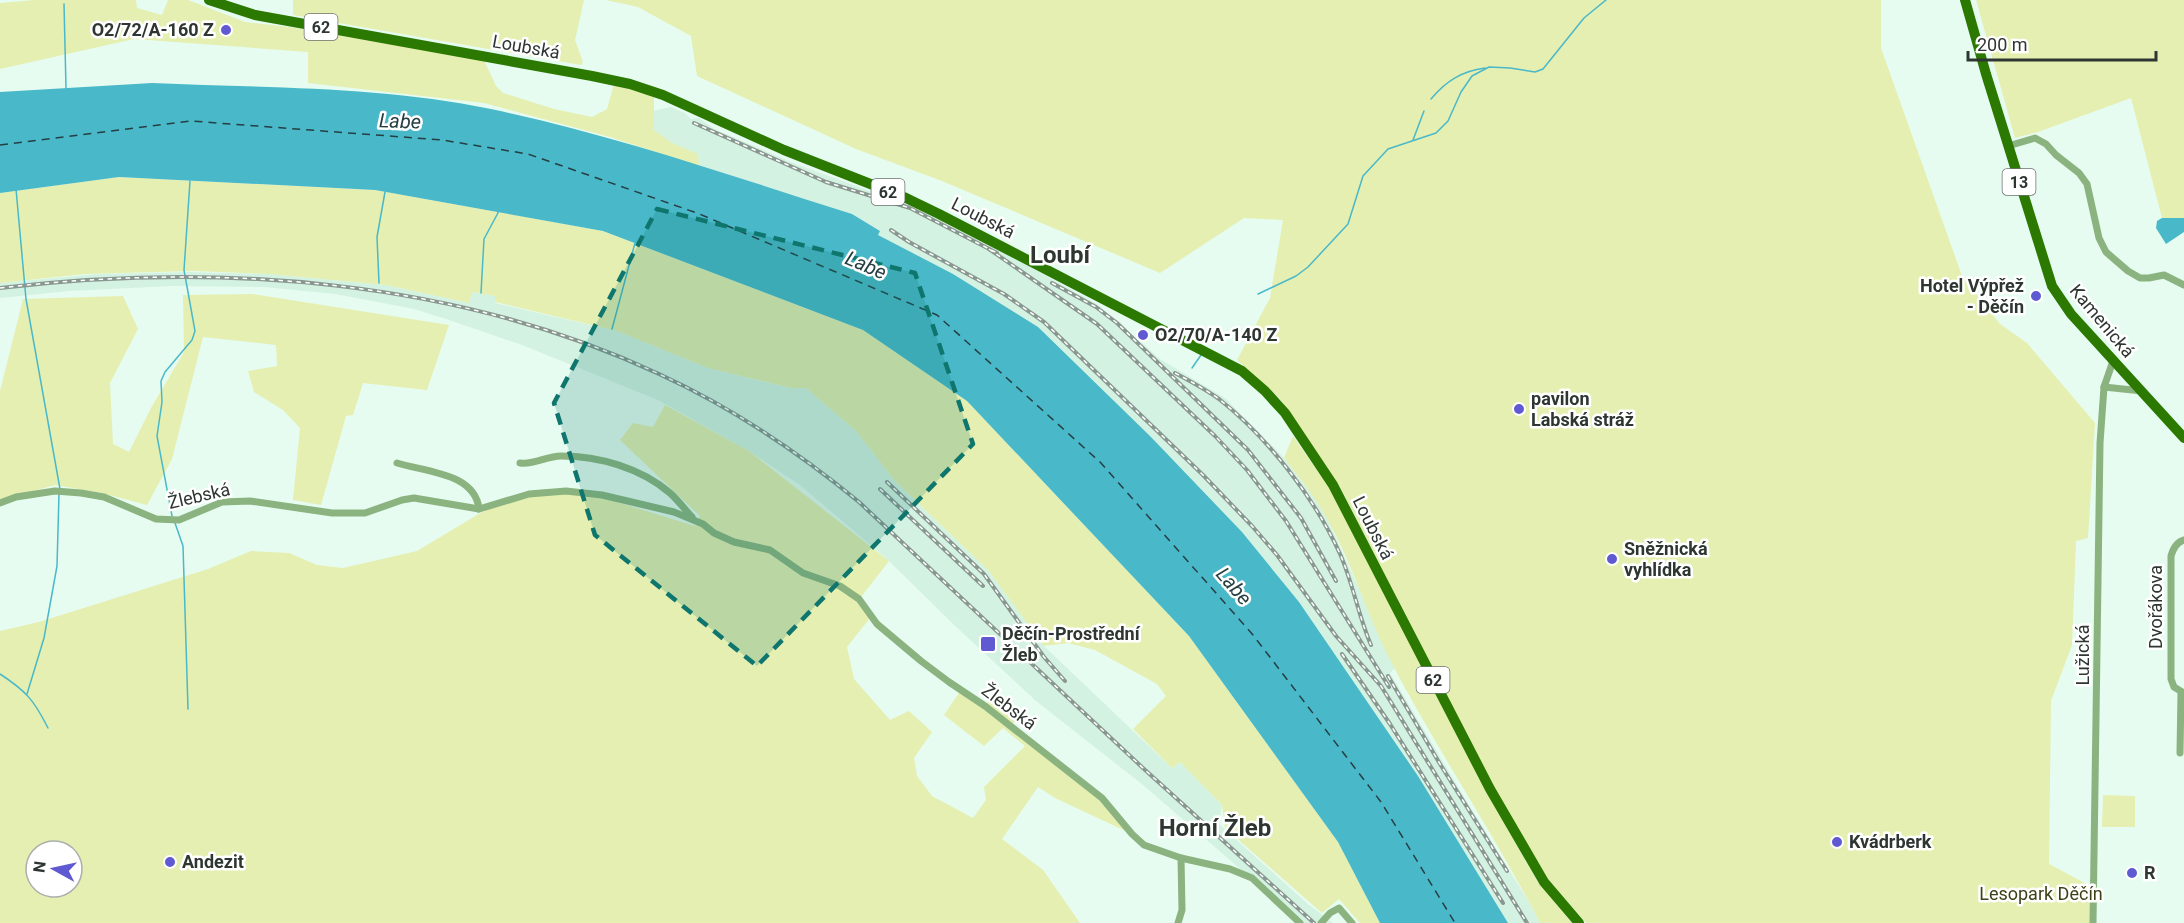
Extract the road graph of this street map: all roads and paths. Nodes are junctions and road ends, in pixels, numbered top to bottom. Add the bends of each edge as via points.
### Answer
1 (209, 0) edge
2 (1965, 0) edge
3 (2008, 146) junction
4 (2184, 285) edge
5 (2113, 361) junction
6 (2104, 387) junction
7 (2142, 392) junction
8 (2184, 438) edge
9 (397, 463) dead end
10 (520, 463) dead end
11 (0, 504) edge
12 (479, 509) junction
13 (694, 519) junction
14 (2184, 540) edge
15 (2182, 693) edge
16 (2180, 753) dead end
17 (1180, 858) junction
18 (1178, 923) edge
19 (1300, 923) edge
20 (1321, 923) edge
21 (1352, 923) edge
22 (1579, 923) edge
23 (2093, 923) edge

1 - 22 main road, Loubská / 62 via 255,15 592,76 654,91 939,214 1242,371 1285,413 1333,484 1490,789 1544,882
2 - 3 main road, Kamenická / 13
3 - 4 street via 2035,138 2046,144 2086,184 2106,252 2140,278 2164,275
3 - 5 main road, Kamenická / 13 via 2052,286
5 - 6 street, Lužická
5 - 7 main road, Kamenická / 13
6 - 7 street
6 - 23 street, Lužická
7 - 8 main road, Kamenická / 13
9 - 12 street via 466,484 478,497
10 - 13 street, Žlebská via 530,465 559,456 631,469 670,493
11 - 12 street, Žlebská via 16,497 55,491 81,493 104,497 167,520 179,520 222,502 250,501 332,513 366,513 414,498
12 - 13 street, Žlebská via 529,494 566,491 653,506
13 - 17 street, Žlebská via 734,542 770,550 803,573 840,586 859,599 878,624 921,661 1102,798 1144,845
14 - 15 street, Dvořákova via 2173,548 2171,556 2170,680
15 - 16 street
17 - 18 street via 1182,910
17 - 19 street, Žlebská via 1230,869 1252,879
20 - 21 street via 1339,908

